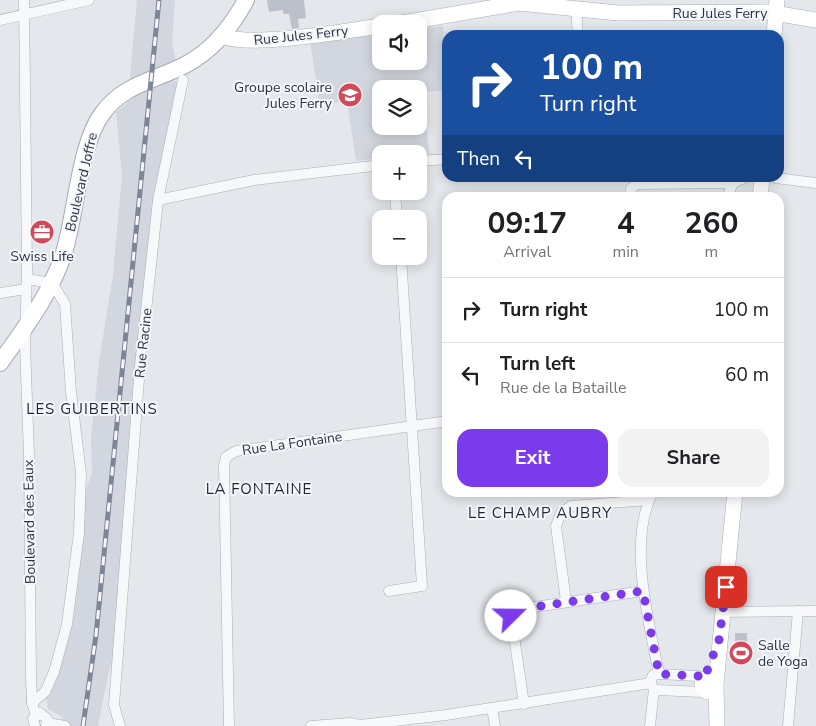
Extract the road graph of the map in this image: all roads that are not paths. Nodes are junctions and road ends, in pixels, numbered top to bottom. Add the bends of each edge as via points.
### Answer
1 (24, 0) edge
2 (89, 0) edge
3 (246, 0) edge
4 (777, 7) edge
5 (576, 9) junction
6 (24, 15) junction
7 (427, 19) edge
8 (0, 20) edge
9 (816, 20) edge
10 (372, 27) edge
11 (578, 30) edge
12 (775, 30) edge
13 (222, 36) junction
14 (183, 80) dead end
15 (442, 159) edge
16 (427, 160) edge
17 (372, 166) edge
18 (784, 179) edge
19 (733, 183) joint
20 (816, 183) edge
21 (631, 192) edge
22 (729, 192) edge
23 (158, 200) junction
24 (401, 265) edge
25 (52, 283) junction
26 (26, 284) junction
27 (0, 293) edge
28 (25, 327) junction
29 (0, 363) edge
30 (442, 421) edge
31 (411, 425) junction
32 (643, 497) edge
33 (651, 497) edge
34 (734, 497) edge
35 (389, 591) dead end
36 (643, 591) junction
37 (566, 602) junction
38 (798, 611) junction
39 (816, 611) edge
40 (723, 612) junction
41 (659, 674) junction
42 (708, 685) junction
43 (652, 686) junction
44 (32, 703) junction
45 (524, 704) junction
46 (492, 708) junction
47 (36, 715) junction
48 (46, 725) edge
49 (35, 726) edge
50 (65, 726) edge
51 (120, 726) edge
52 (229, 726) edge
53 (311, 726) edge
54 (360, 726) edge
55 (495, 726) edge
56 (650, 726) edge
57 (711, 726) edge
58 (717, 726) edge
59 (788, 726) edge

1 - 6 street, Boulevard des Eaux
2 - 6 street
3 - 13 main road, Boulevard Joffre
4 - 5 street, Rue Jules Ferry via 618,14
4 - 9 street, Rue Jules Ferry
4 - 12 street
5 - 7 street, Rue Jules Ferry via 512,4
5 - 11 street
6 - 8 street
6 - 26 street, Boulevard des Eaux
10 - 13 street, Rue Jules Ferry via 271,40 236,41
13 - 25 main road, Boulevard Joffre via 186,64 125,90 102,114 93,130 65,249
14 - 23 street, Rue Racine
15 - 16 street
17 - 23 street via 254,180
18 - 20 street
19 - 21 street via 638,184
19 - 22 street
23 - 51 street, Rue Racine via 140,366 114,705
24 - 31 street
25 - 26 street
25 - 28 main road, Boulevard Joffre
25 - 44 street via 65,304 82,498 67,624 54,672 45,692
26 - 27 street
26 - 28 street, Boulevard des Eaux
28 - 29 main road, Boulevard Joffre
28 - 44 street, Boulevard des Eaux
30 - 31 street, Rue La Fontaine
31 - 35 street via 422,586
31 - 52 street, Rue La Fontaine via 236,451 226,457
32 - 37 street via 571,506 561,513 556,526
33 - 36 street via 642,538
34 - 40 street
36 - 37 street
36 - 41 street
37 - 45 street via 521,609 511,616
38 - 39 street
38 - 40 street
38 - 59 street
40 - 42 street
41 - 42 street via 698,676
41 - 43 street via 653,675
42 - 43 street via 701,692
42 - 57 street via 704,700
42 - 58 street
43 - 45 street
43 - 56 street
44 - 47 street, Boulevard des Eaux
45 - 46 street
46 - 54 street
46 - 55 street
47 - 48 street via 45,715
47 - 49 street
48 - 50 street
53 - 54 street via 350,723

